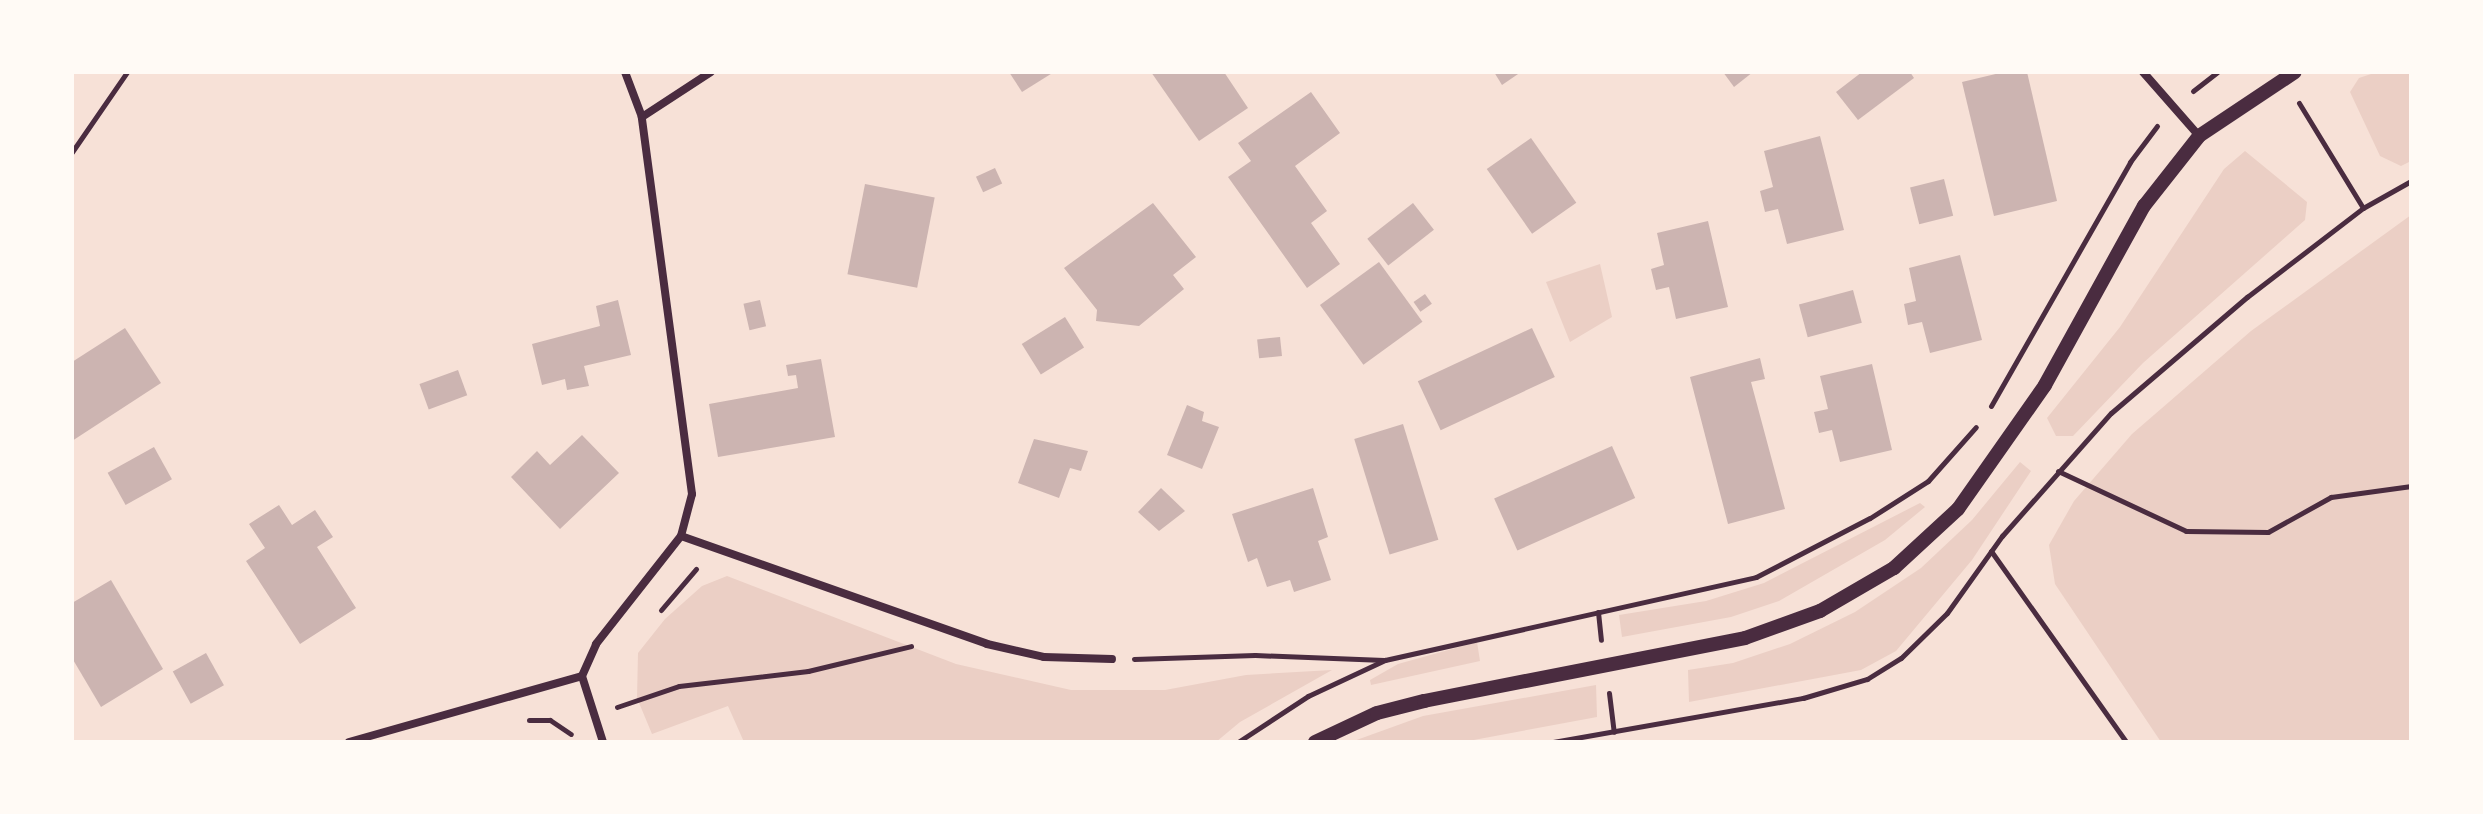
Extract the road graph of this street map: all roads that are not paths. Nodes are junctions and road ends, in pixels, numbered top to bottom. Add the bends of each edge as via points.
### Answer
1 (625, 72) edge
2 (711, 72) edge
3 (2143, 72) edge
4 (2295, 72) edge
5 (642, 117) junction
6 (2199, 136) junction
7 (681, 536) junction
8 (1112, 659) road end
9 (582, 676) junction
10 (349, 742) edge
11 (603, 742) edge
12 (1315, 742) edge

1 - 5 street
2 - 5 street
3 - 6 street
4 - 6 street
5 - 7 street via 692,494
6 - 12 street via 2144,206 2045,385 1958,509 1894,568 1820,611 1745,638 1424,701 1377,713
7 - 8 street via 874,600 953,633 1044,657
7 - 9 street via 596,644
9 - 10 street
9 - 11 street

